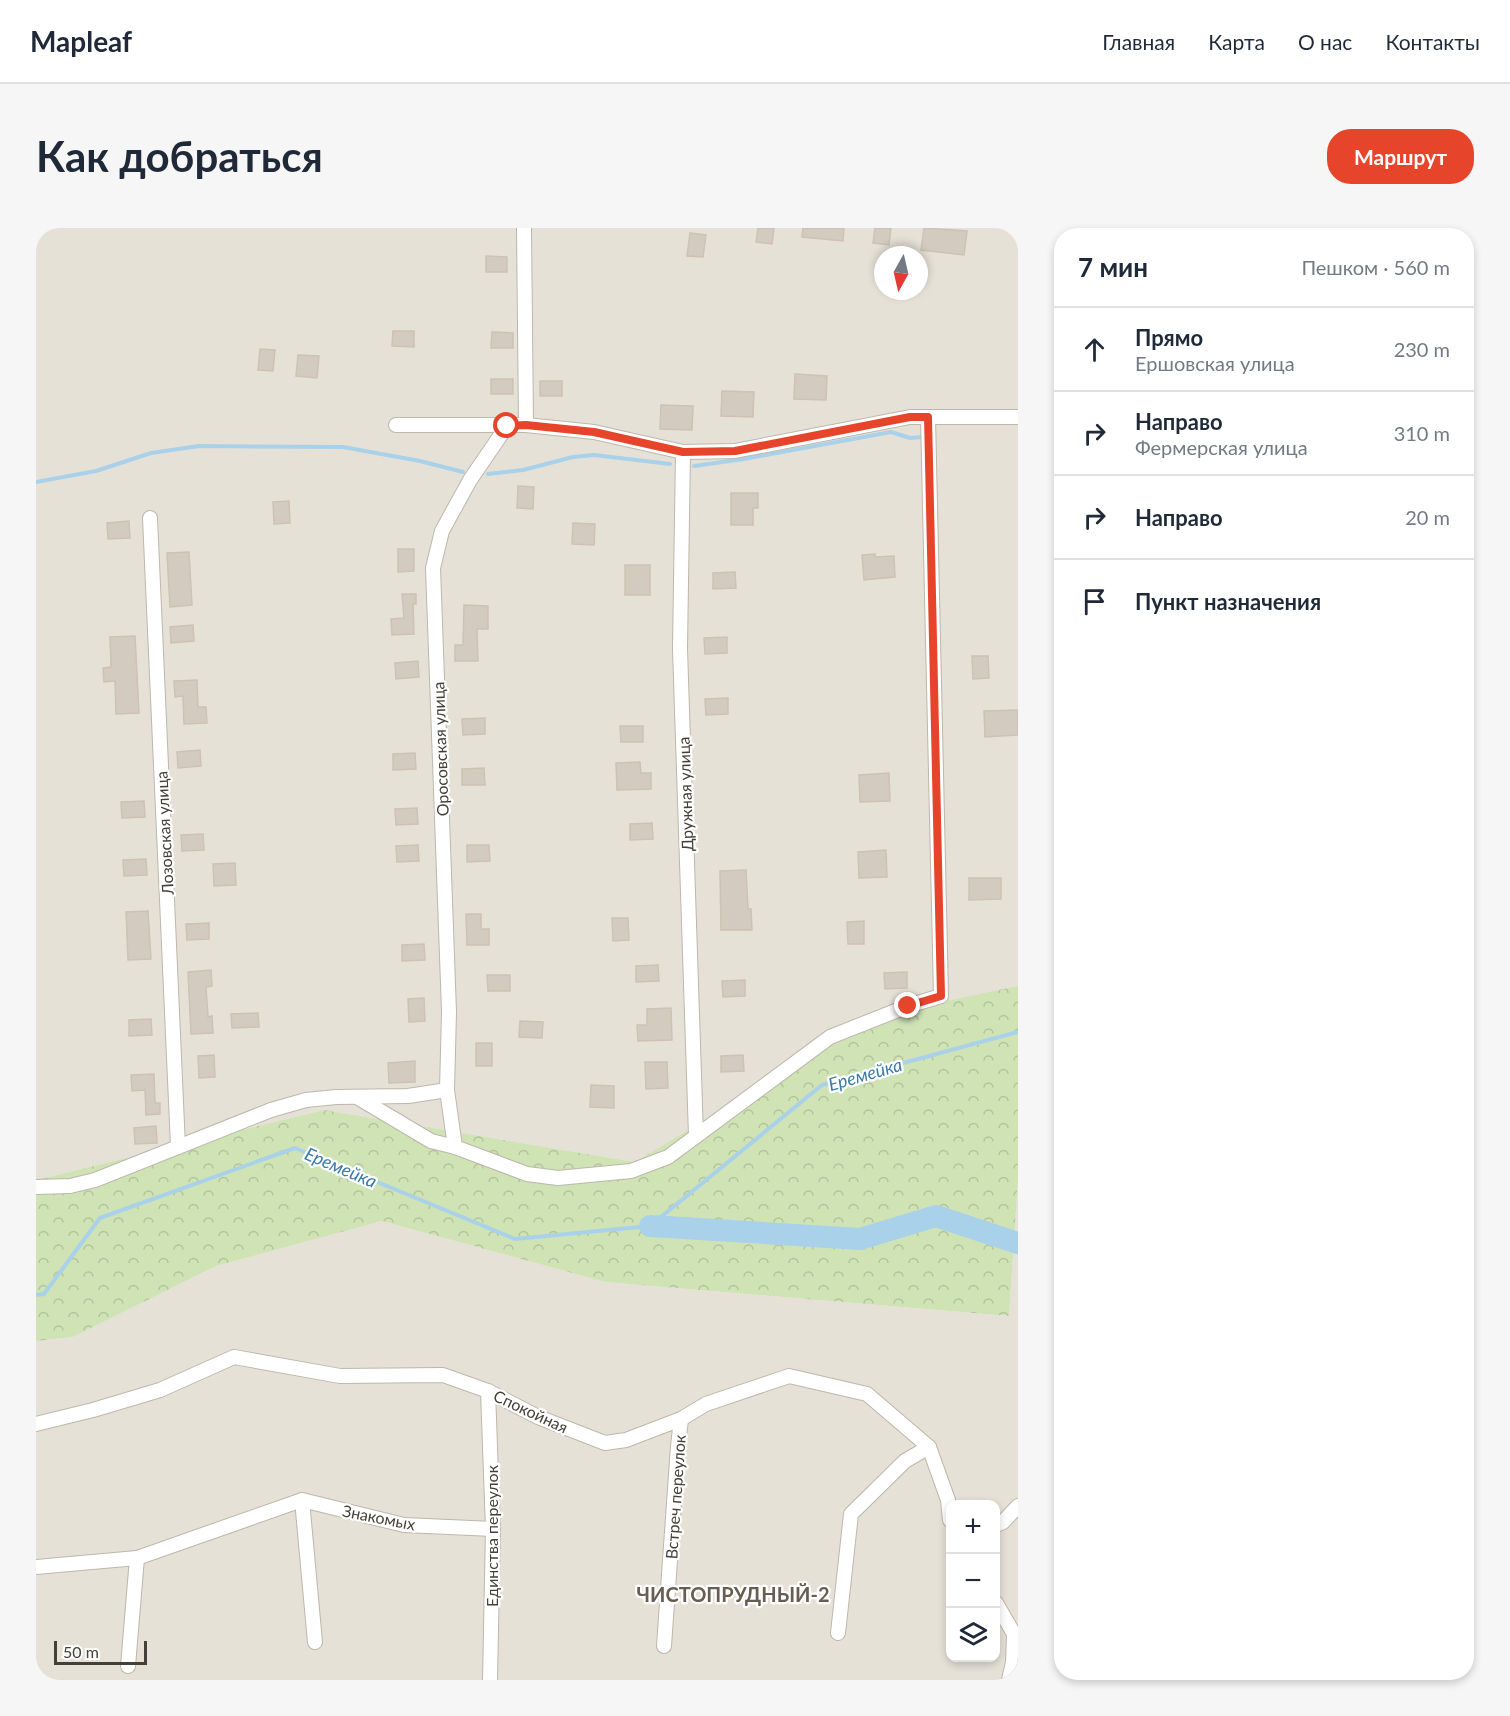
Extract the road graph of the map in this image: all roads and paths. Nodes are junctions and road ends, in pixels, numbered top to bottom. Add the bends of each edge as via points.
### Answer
1 (524, 228) edge
2 (928, 417) junction
3 (1018, 417) edge
4 (396, 425) dead end
5 (526, 425) junction
6 (507, 426) junction
7 (683, 452) junction
8 (150, 518) dead end
9 (447, 1090) junction
10 (357, 1097) junction
11 (696, 1136) junction
12 (178, 1147) junction
13 (455, 1147) junction
14 (36, 1187) edge
15 (488, 1391) junction
16 (681, 1419) junction
17 (36, 1424) edge
18 (929, 1447) junction
19 (302, 1500) junction
20 (948, 1500) edge
21 (1018, 1506) edge
22 (1000, 1523) edge
23 (493, 1529) junction
24 (137, 1558) junction
25 (36, 1567) edge
26 (999, 1608) edge
27 (838, 1633) dead end
28 (1016, 1634) edge
29 (315, 1642) dead end
30 (664, 1646) dead end
31 (128, 1665) dead end
32 (490, 1680) edge
33 (1009, 1680) edge

1 - 5 street
2 - 3 street
2 - 7 street via 910,417 735,451
2 - 11 street via 941,996 831,1037
4 - 6 street
5 - 6 street
5 - 7 street via 594,432
6 - 9 street, Оросовская улица via 470,480 442,531 434,568 449,1012
7 - 11 street, Дружная улица via 681,649
8 - 12 street, Лозовская улица
9 - 10 street
9 - 13 street, Оросовская улица
10 - 12 street via 288,1105
10 - 13 street via 431,1141
11 - 13 street via 668,1157 631,1171 558,1178 527,1174
12 - 14 street via 95,1180 70,1186
15 - 16 street, Спокойная via 538,1417 605,1443 626,1440
15 - 17 street, Спокойная via 443,1375 340,1376 234,1357 160,1390
15 - 23 street, Единства переулок
16 - 18 street, Спокойная via 706,1404 789,1376 867,1394
16 - 30 street, Встреч переулок
18 - 20 street, Спокойная
18 - 27 street via 905,1461 851,1514
19 - 23 street, Знакомых via 404,1525
19 - 24 street
19 - 29 street
21 - 22 street
23 - 32 street, Единства переулок
24 - 25 street
24 - 31 street
26 - 28 street
28 - 33 street

